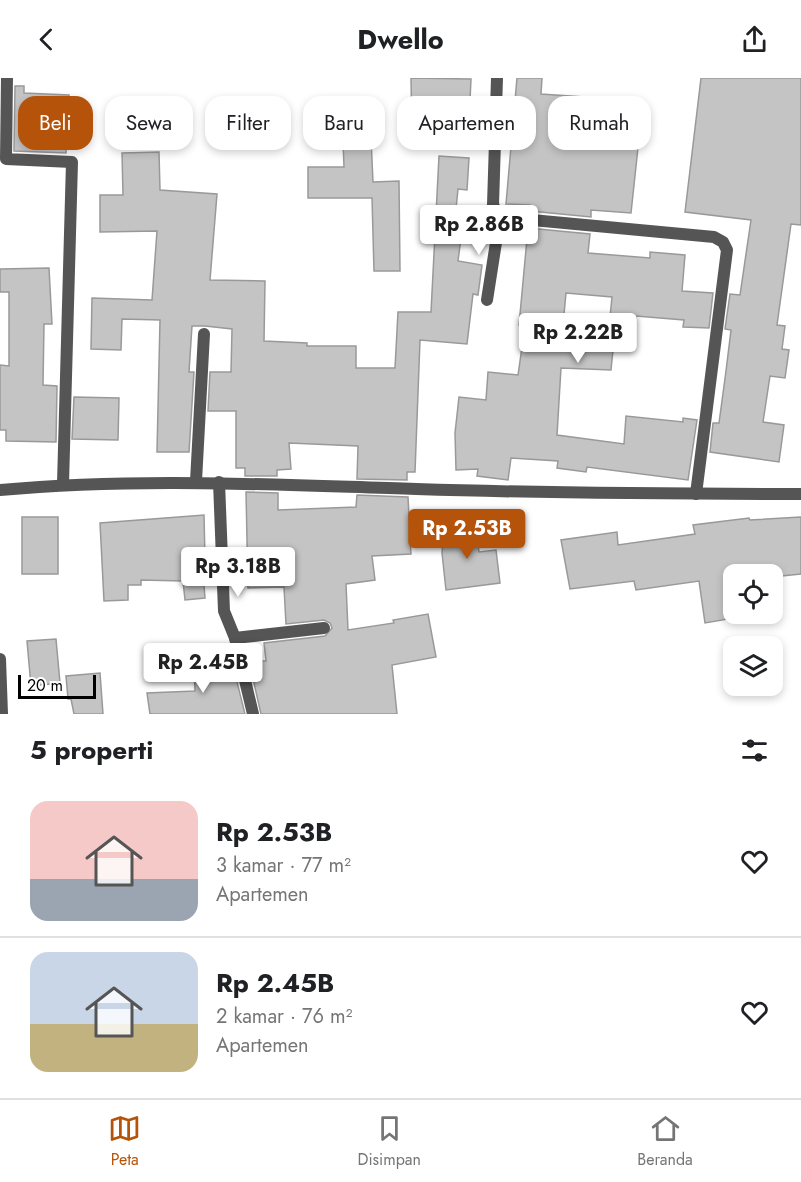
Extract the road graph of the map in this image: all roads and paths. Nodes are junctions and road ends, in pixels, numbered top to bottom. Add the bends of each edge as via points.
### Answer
1 (7, 78) edge
2 (497, 78) edge
3 (500, 218) junction
4 (487, 300) dead end
5 (204, 334) dead end
6 (196, 481) junction
7 (219, 482) junction
8 (63, 484) junction
9 (0, 490) edge
10 (696, 494) junction
11 (801, 494) edge
12 (324, 628) dead end
13 (235, 638) junction
14 (0, 659) edge
15 (2, 714) edge
16 (253, 714) edge

1 - 8 street via 6,159 72,162
2 - 3 street via 492,194
3 - 4 street
3 - 10 street via 714,237 723,242 727,250
5 - 6 street
6 - 7 street
6 - 8 street
7 - 10 street
7 - 13 street via 224,611
8 - 9 street
10 - 11 street
12 - 13 street
13 - 16 street
14 - 15 street

